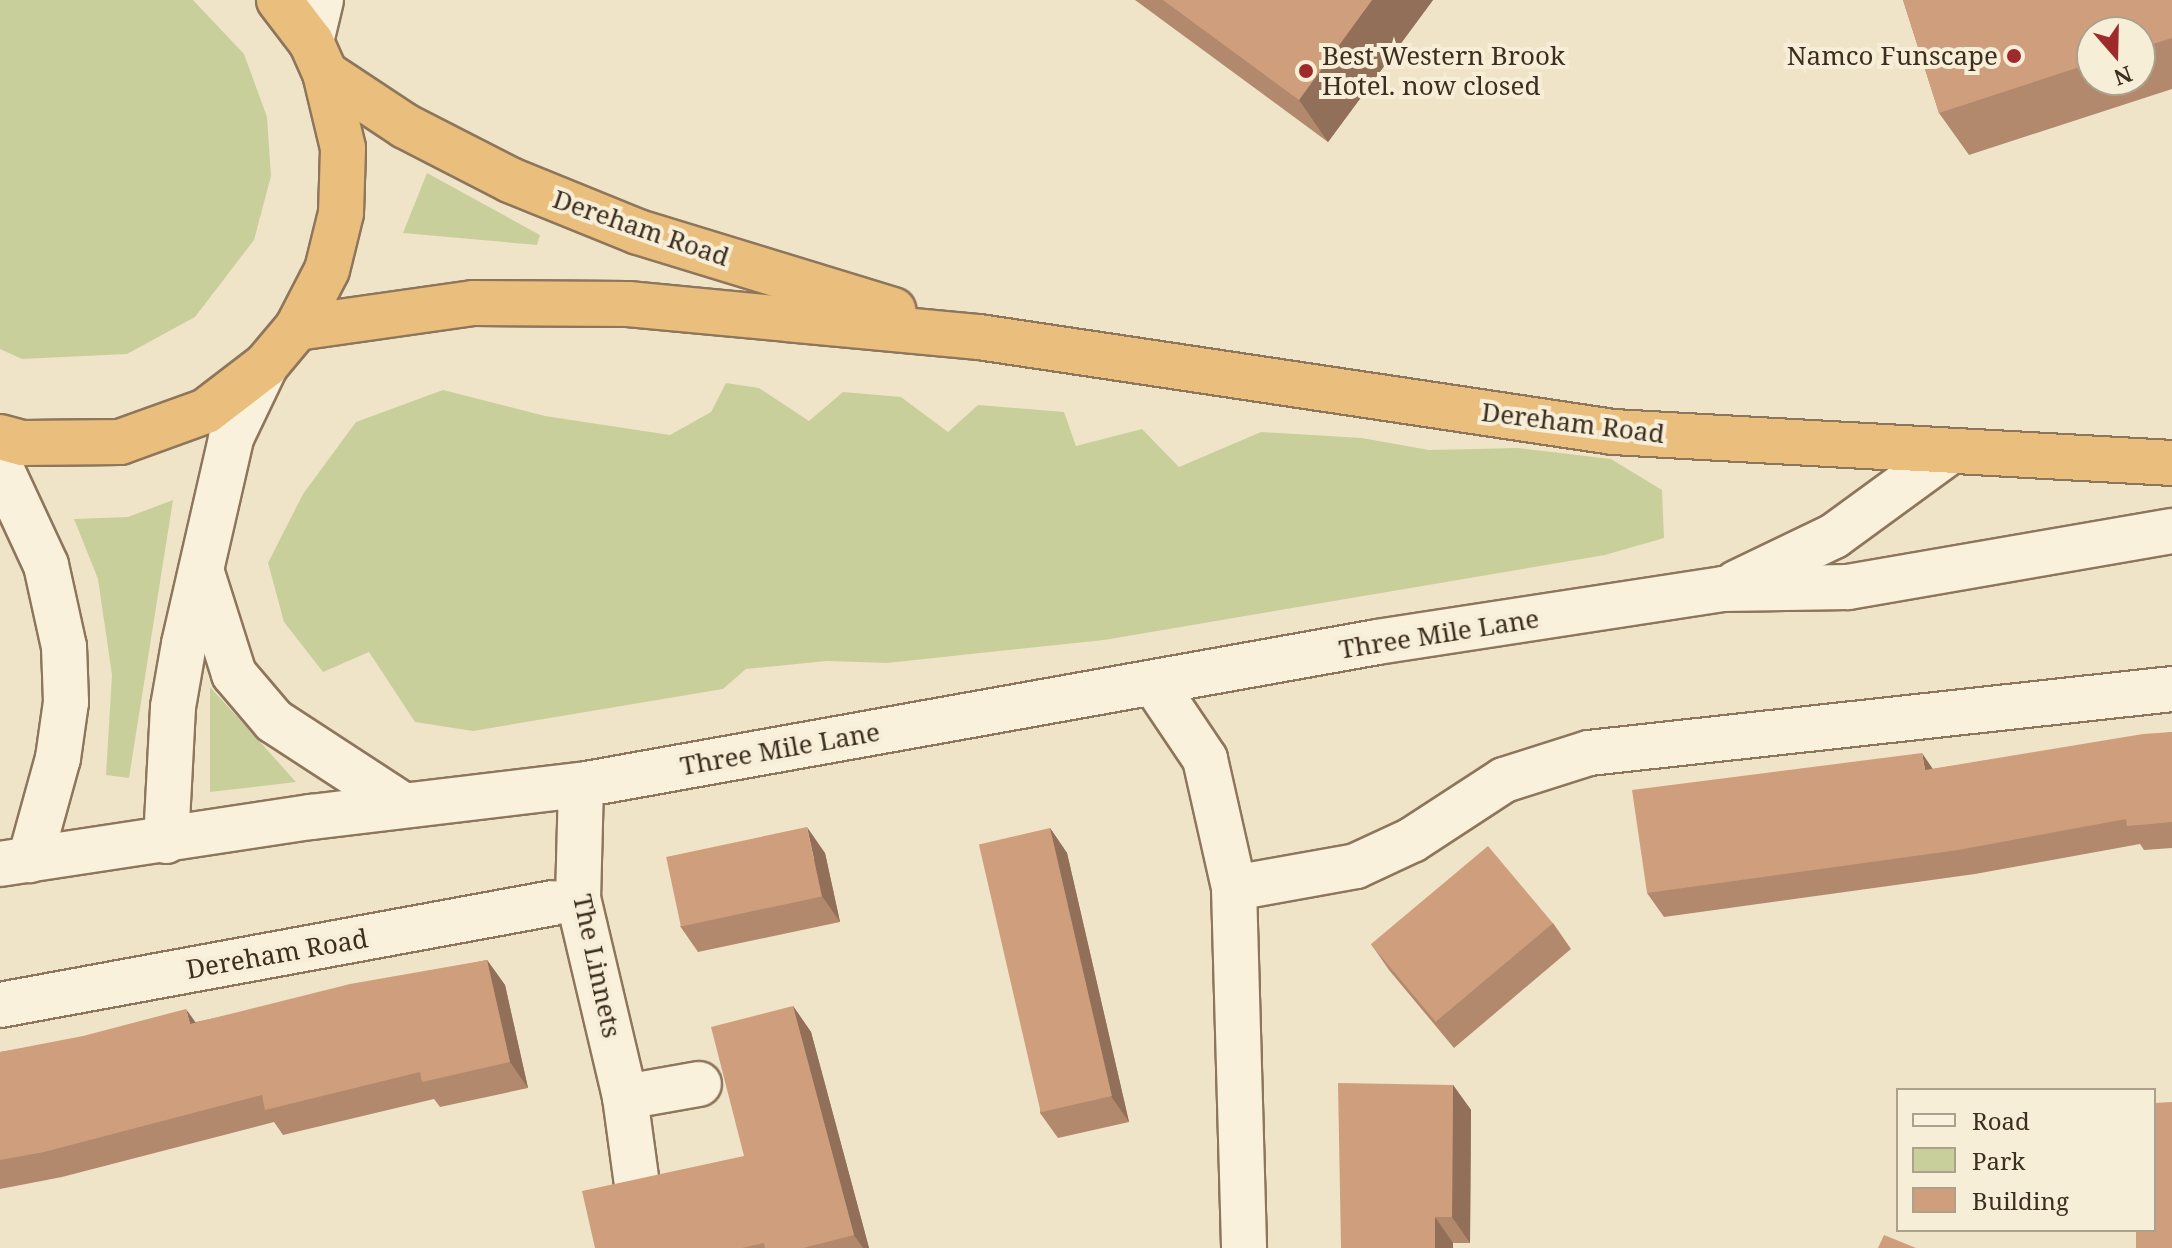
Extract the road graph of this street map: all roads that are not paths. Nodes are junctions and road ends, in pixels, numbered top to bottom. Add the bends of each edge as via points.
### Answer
1 (279, 0) edge
2 (321, 0) edge
3 (318, 58) junction
4 (297, 328) junction
5 (979, 337) junction
6 (266, 365) junction
7 (0, 437) edge
8 (1949, 452) junction
9 (2172, 463) edge
10 (0, 466) edge
11 (2172, 531) edge
12 (200, 566) junction
13 (1723, 589) junction
14 (1156, 686) junction
15 (2172, 689) edge
16 (581, 785) junction
17 (403, 805) junction
18 (166, 841) junction
19 (15, 862) edge
20 (1234, 888) junction
21 (553, 903) dead end
22 (0, 1005) edge
23 (699, 1084) dead end
24 (625, 1097) junction
25 (637, 1185) edge
26 (1244, 1248) edge

1 - 3 highway, Dereham Road
2 - 3 street
3 - 4 highway, Dereham Road via 343,148 341,213 327,270
3 - 5 highway, Dereham Road via 405,126 510,180 638,232
4 - 5 highway, Dereham Road via 473,303 628,304
4 - 6 highway, Dereham Road
5 - 8 highway, Dereham Road via 1613,432
6 - 7 highway, Dereham Road via 206,411 120,442 23,443
6 - 12 street, Dereham Road via 231,438
8 - 9 highway, Dereham Road
8 - 13 street, Three Mile Lane via 1834,536
10 - 19 street via 46,565 64,647 66,702 58,758
11 - 13 street, Three Mile Lane via 1848,587
12 - 17 street via 234,674 274,721
12 - 18 street, Dereham Road via 173,707
13 - 14 street, Three Mile Lane via 1377,642
14 - 16 street, Three Mile Lane
14 - 20 street via 1205,759
15 - 20 street via 1589,753 1504,780 1412,840 1356,866
16 - 17 street, Three Mile Lane
16 - 24 street, The Linnets via 578,898
17 - 18 street, Three Mile Lane
18 - 19 street
20 - 26 street
21 - 22 street, Dereham Road
23 - 24 street
24 - 25 street, The Linnets

